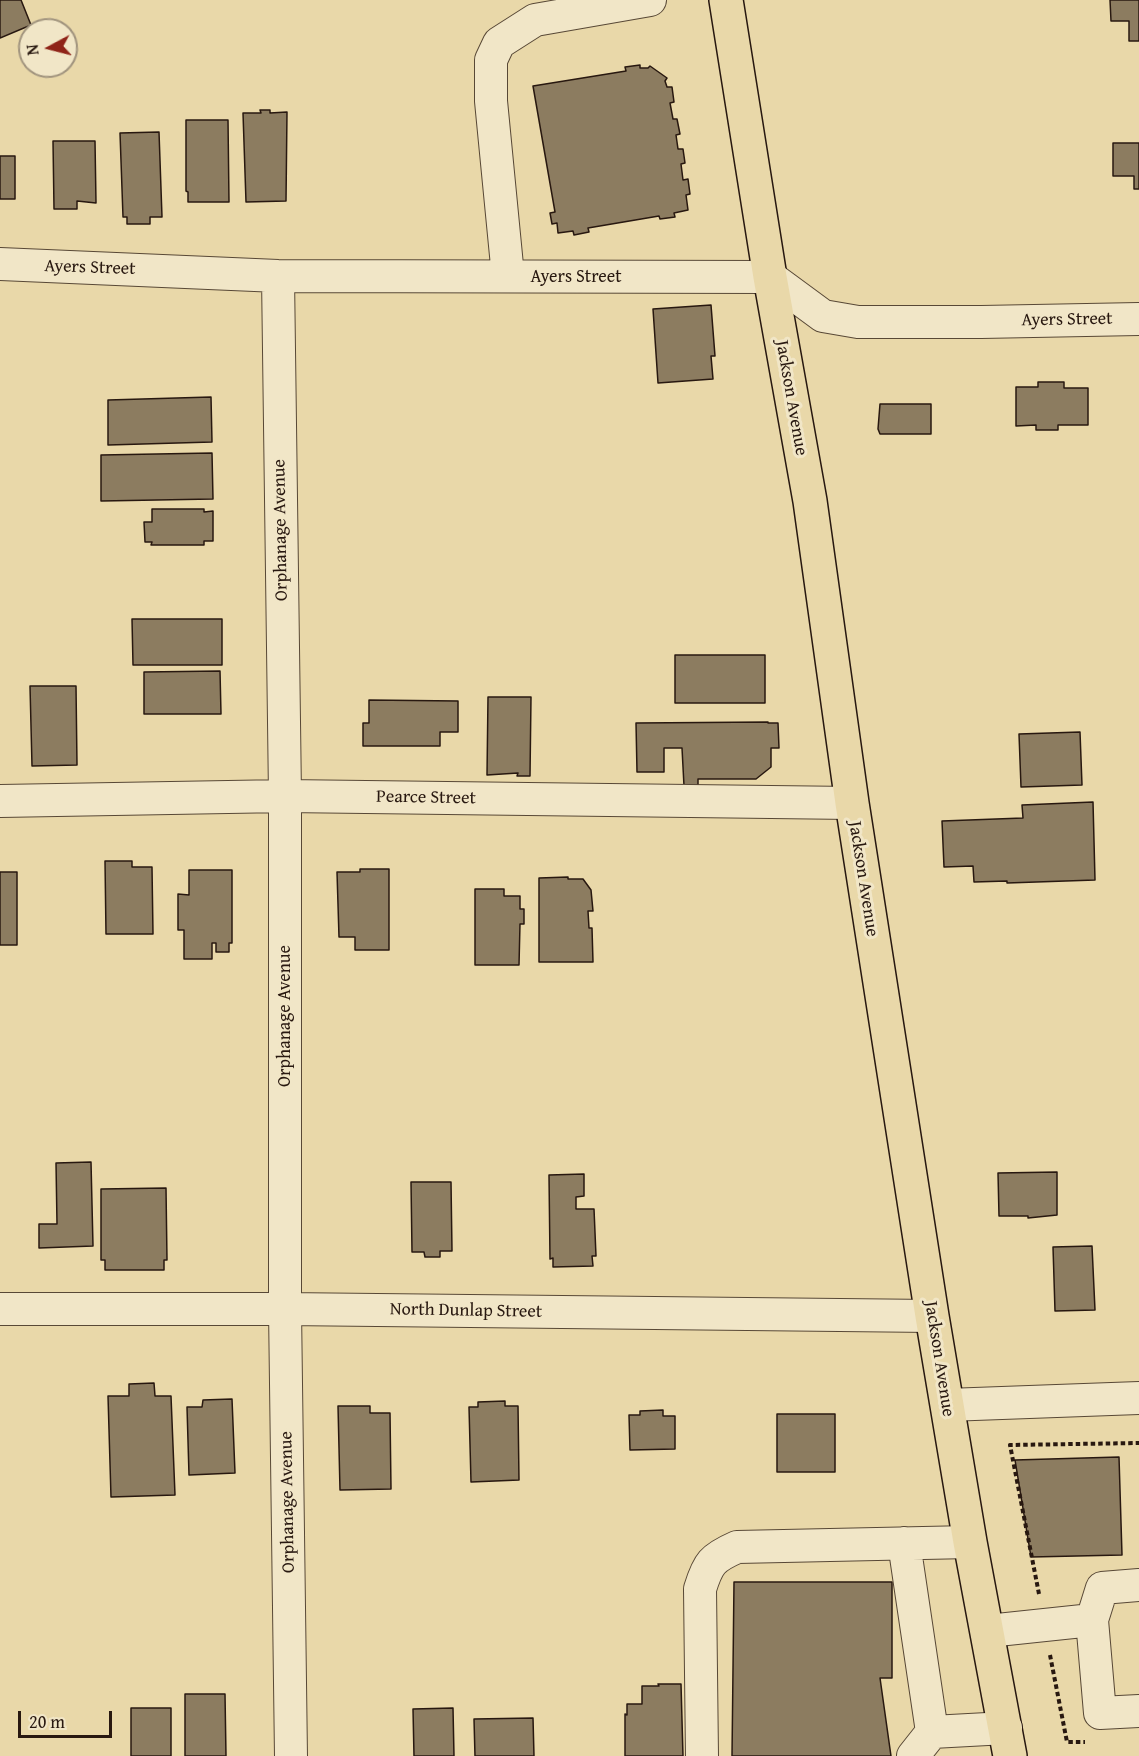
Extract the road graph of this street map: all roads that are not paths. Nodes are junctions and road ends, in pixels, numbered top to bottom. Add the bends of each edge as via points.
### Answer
1 (650, 0) edge
2 (726, 0) edge
3 (0, 264) edge
4 (278, 276) junction
5 (508, 276) junction
6 (770, 278) junction
7 (1139, 319) edge
8 (285, 796) junction
9 (0, 801) edge
10 (852, 803) junction
11 (285, 1309) junction
12 (0, 1310) edge
13 (932, 1316) junction
14 (1139, 1398) edge
15 (947, 1406) junction
16 (970, 1542) junction
17 (904, 1543) junction
18 (1139, 1585) edge
19 (1092, 1620) junction
20 (988, 1631) junction
21 (1139, 1711) edge
22 (932, 1732) junction
23 (1008, 1742) edge
24 (291, 1756) edge
25 (702, 1756) edge
26 (913, 1756) edge

1 - 5 street via 535,20 499,43 491,60 491,101
2 - 6 main road, Jackson Avenue
3 - 4 street, Ayers Street
4 - 5 street, Ayers Street
4 - 8 street, Orphanage Avenue
5 - 6 street, Ayers Street
6 - 7 street, Ayers Street via 823,316 858,322
6 - 10 main road, Jackson Avenue via 810,501
8 - 9 street, Pearce Street
8 - 10 street, Pearce Street
8 - 11 street, Orphanage Avenue
10 - 13 main road, Jackson Avenue
11 - 12 street, North Dunlap Street
11 - 13 street, North Dunlap Street
11 - 24 street, Orphanage Avenue
13 - 15 main road, Jackson Avenue
14 - 15 street
15 - 16 main road, Jackson Avenue
16 - 17 street
16 - 20 main road, Jackson Avenue
17 - 22 street
17 - 25 street via 737,1547 717,1556 706,1568 700,1589
18 - 19 street via 1102,1588
19 - 20 street
19 - 21 street via 1100,1713
20 - 23 main road, Jackson Avenue
22 - 23 street
22 - 26 street

